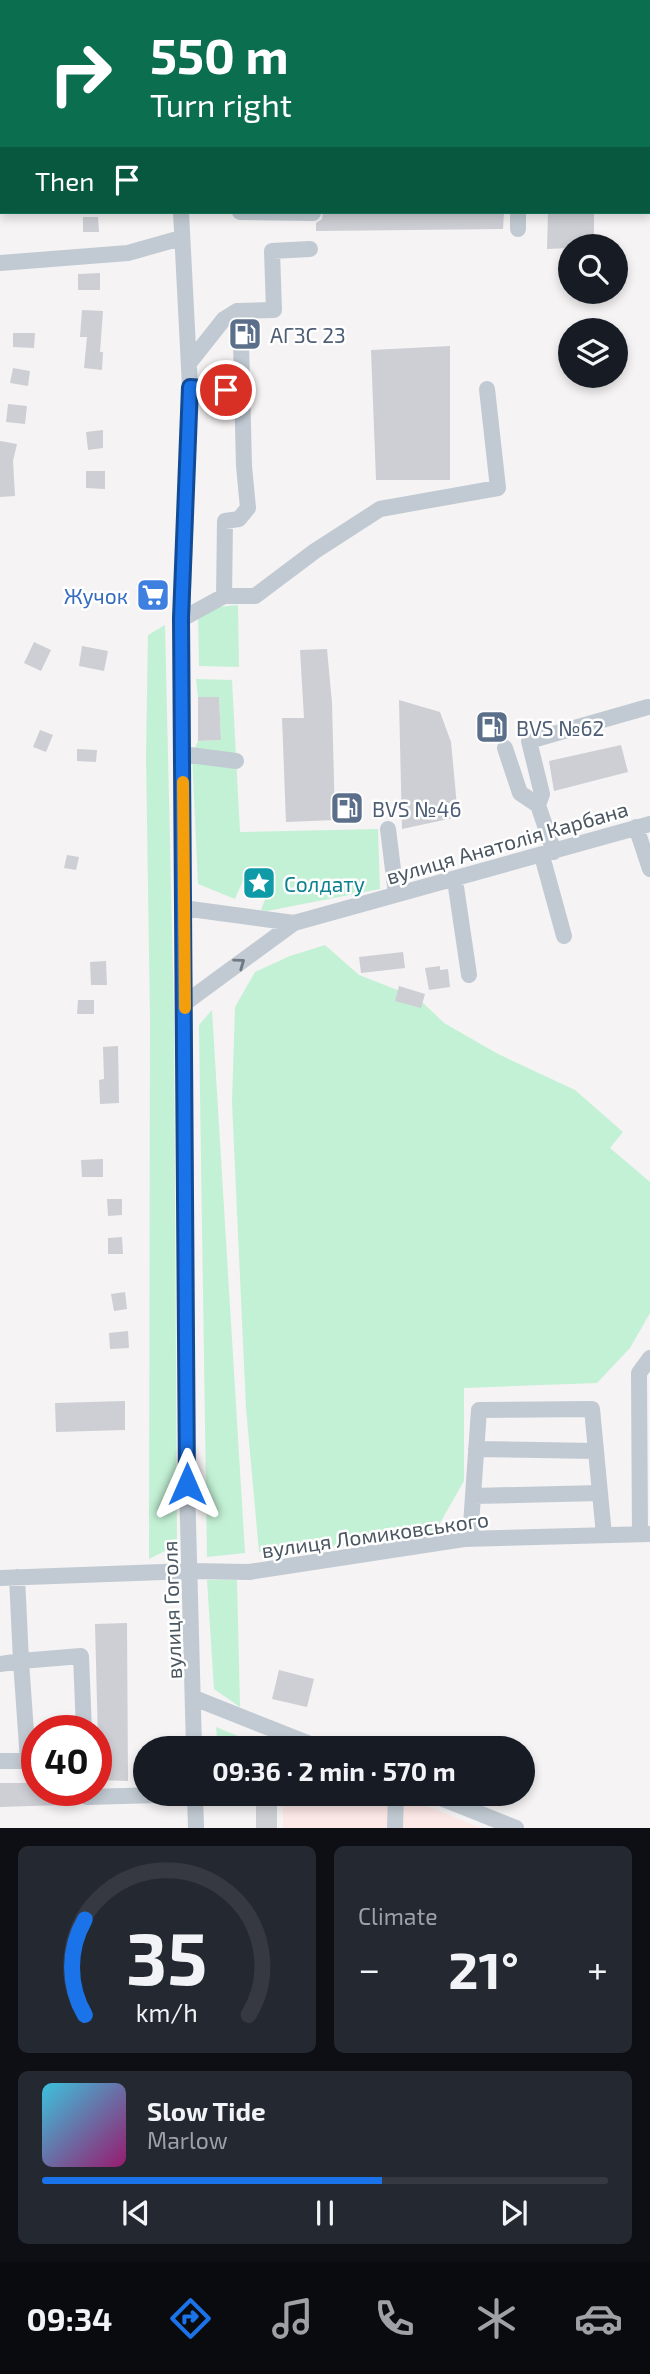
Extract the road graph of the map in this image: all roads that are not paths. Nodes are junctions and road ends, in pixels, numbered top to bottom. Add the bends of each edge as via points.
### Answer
1 (181, 214) edge
2 (518, 214) edge
3 (518, 229) dead end
4 (181, 238) junction
5 (310, 249) dead end
6 (0, 263) edge
7 (241, 343) dead end
8 (190, 362) junction
9 (190, 387) junction
10 (487, 389) dead end
11 (242, 390) junction
12 (224, 596) junction
13 (181, 618) junction
14 (648, 707) dead end
15 (505, 748) dead end
16 (182, 754) junction
17 (236, 761) dead end
18 (538, 805) junction
19 (643, 825) edge
20 (388, 829) dead end
21 (548, 854) junction
22 (650, 869) edge
23 (455, 880) junction
24 (396, 894) junction
25 (183, 908) junction
26 (294, 923) junction
27 (564, 936) dead end
28 (469, 975) dead end
29 (185, 1003) junction
30 (650, 1358) edge
31 (476, 1449) junction
32 (596, 1451) junction
33 (600, 1493) junction
34 (472, 1496) junction
35 (645, 1534) edge
36 (604, 1535) junction
37 (470, 1539) junction
38 (190, 1571) junction
39 (17, 1577) junction
40 (0, 1578) edge
41 (21, 1661) junction
42 (0, 1664) edge
43 (194, 1698) junction
44 (83, 1715) edge
45 (194, 1736) edge
46 (290, 1736) edge
47 (0, 1761) edge
48 (112, 1796) edge
49 (133, 1796) edge
50 (195, 1806) edge
51 (396, 1806) edge
52 (461, 1806) edge
53 (196, 1828) edge
54 (395, 1828) edge
55 (516, 1828) edge

1 - 4 street, вулиця Гоголя
2 - 3 street
4 - 6 street via 128,253
4 - 8 street, вулиця Гоголя
5 - 8 street via 272,251 274,310 237,311 224,319
7 - 11 street
8 - 9 street, вулиця Гоголя
9 - 11 street
9 - 13 street, вулиця Гоголя
10 - 12 street via 498,488 380,509 255,596
11 - 12 street via 248,508 239,520 225,521
12 - 13 street
13 - 16 street, вулиця Гоголя
14 - 18 street via 529,741 542,794
15 - 18 street via 520,793
16 - 17 street
16 - 25 street, вулиця Гоголя
18 - 21 street
19 - 21 street, вулиця Анатолія Карбана
19 - 22 street
20 - 24 street
21 - 23 street, вулиця Анатолія Карбана
21 - 27 street
23 - 24 street, вулиця Анатолія Карбана
23 - 28 street
24 - 26 street, вулиця Анатолія Карбана
25 - 26 street
25 - 29 street, вулиця Гоголя
29 -> 26 street
29 - 38 street, вулиця Гоголя
30 - 35 street via 639,1373
31 - 32 street
31 - 32 street via 479,1410 592,1409
31 - 34 street
32 - 33 street
33 - 34 street
33 - 36 street
34 - 37 street
35 - 36 street, вулиця Ломиковського
36 - 37 street, вулиця Ломиковського
37 - 38 street, вулиця Ломиковського via 249,1572
38 - 39 street, вулиця Ломиковського
38 - 43 street, вулиця Гоголя
39 - 40 street, вулиця Ломиковського
39 - 41 street
41 - 42 street
41 - 44 street via 80,1656
41 - 47 street via 28,1761
43 - 45 street, вулиця Гоголя
43 - 46 street
48 - 49 street
50 - 53 street
51 - 54 street
52 - 55 street

